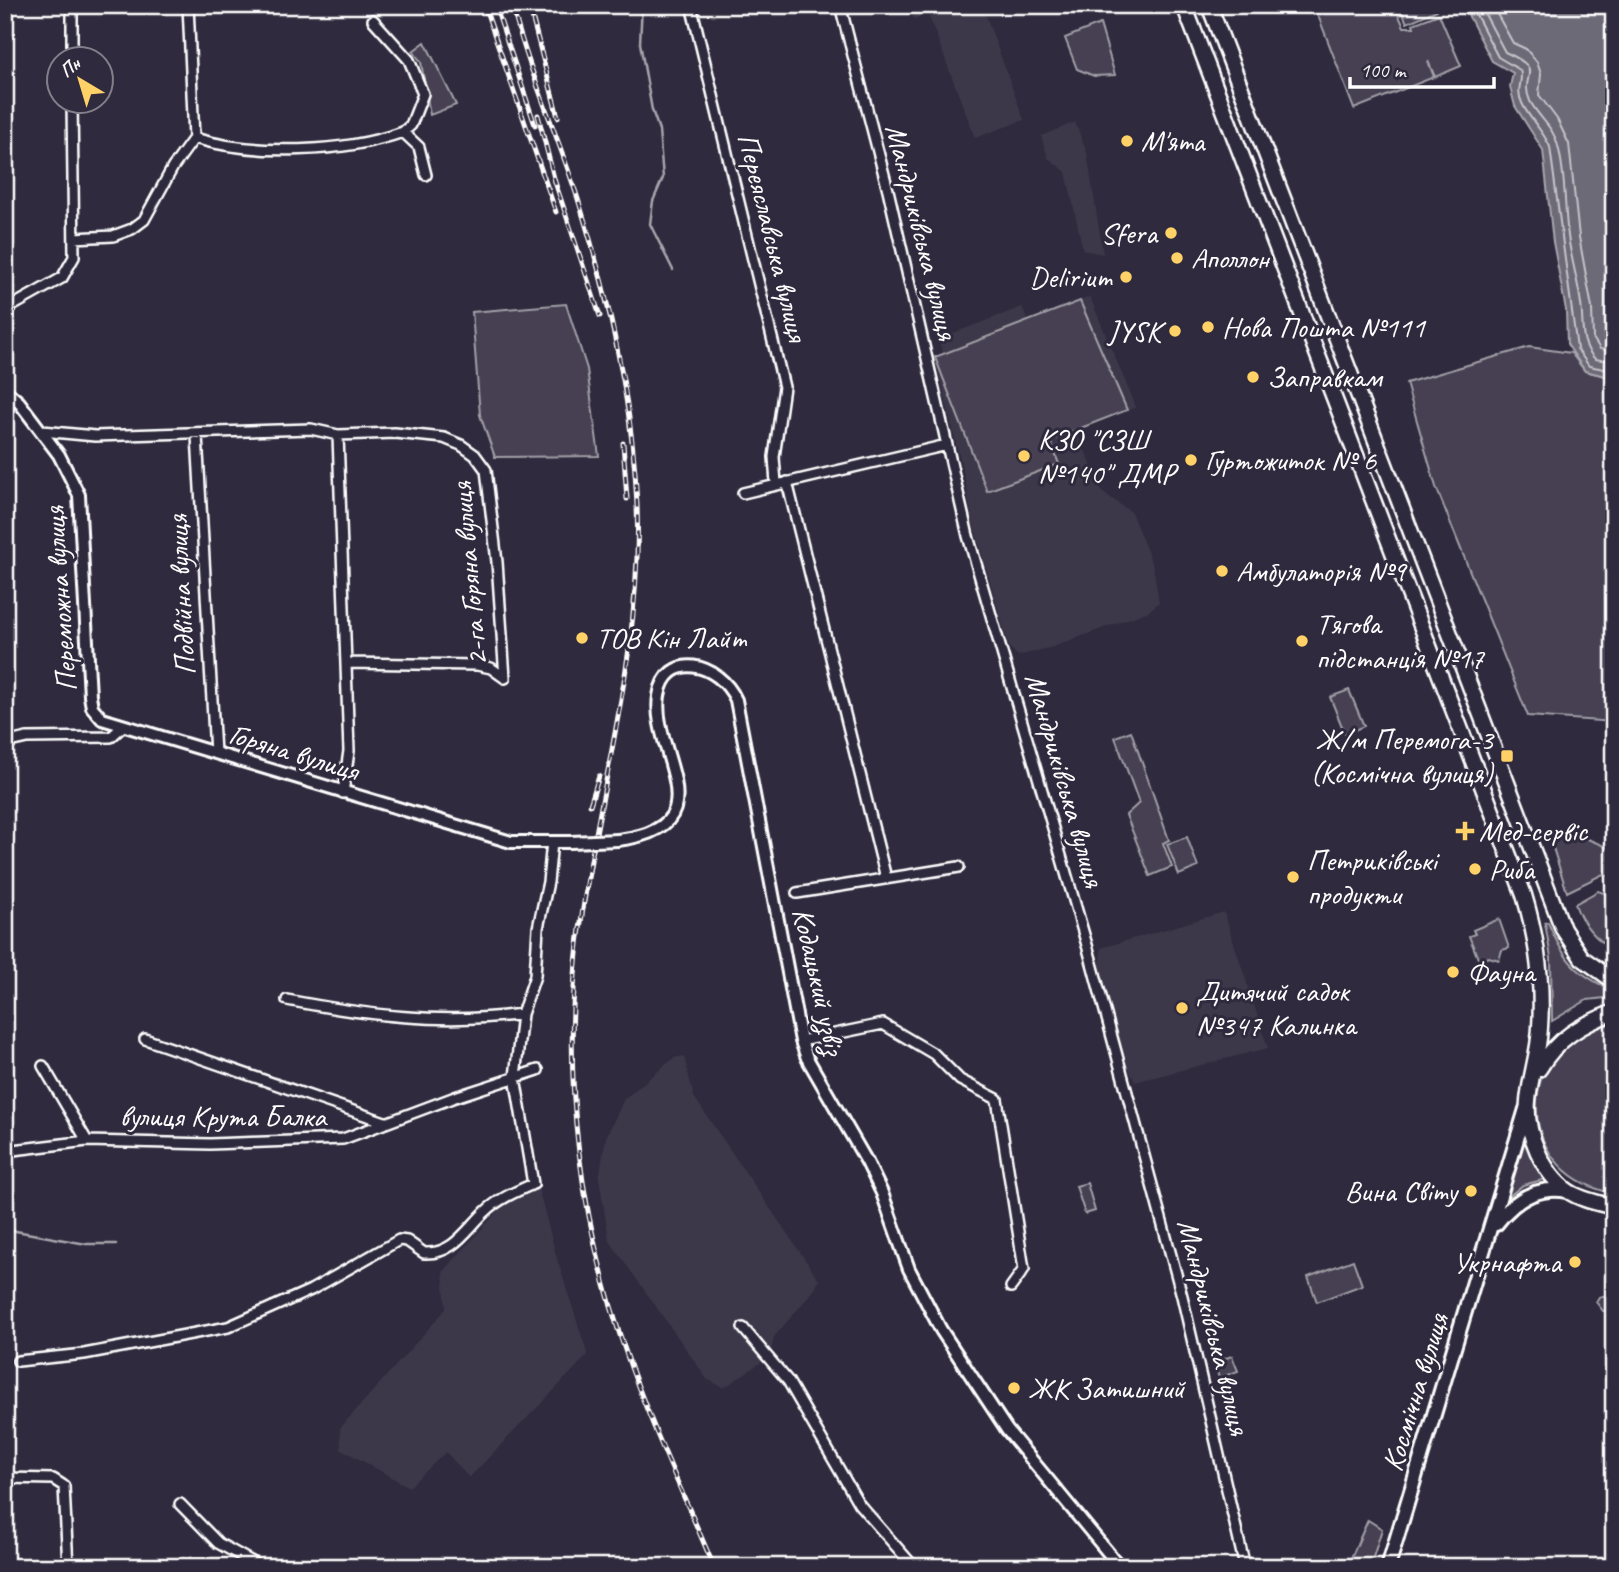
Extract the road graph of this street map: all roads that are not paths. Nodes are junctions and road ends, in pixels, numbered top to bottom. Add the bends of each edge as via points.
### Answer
1 (72, 5) edge
2 (188, 5) edge
3 (691, 5) edge
4 (840, 5) edge
5 (1184, 5) edge
6 (1209, 5) edge
7 (373, 20) dead end
8 (72, 46) edge
9 (72, 116) edge
10 (403, 132) junction
11 (194, 138) junction
12 (426, 176) dead end
13 (75, 238) junction
14 (1314, 281) junction
15 (1293, 289) junction
16 (5, 310) edge
17 (5, 390) edge
18 (41, 431) junction
19 (197, 435) junction
20 (338, 435) junction
21 (947, 445) junction
22 (787, 482) junction
23 (776, 483) junction
24 (743, 493) dead end
25 (346, 663) junction
26 (122, 727) junction
27 (5, 743) edge
28 (215, 753) junction
29 (342, 793) junction
30 (552, 842) junction
31 (570, 842) joint
32 (960, 867) dead end
33 (886, 878) junction
34 (797, 893) dead end
35 (1596, 968) junction
36 (1614, 975) edge
37 (1614, 981) edge
38 (287, 1000) dead end
39 (522, 1014) junction
40 (1614, 1014) edge
41 (145, 1039) dead end
42 (801, 1041) junction
43 (43, 1066) dead end
44 (538, 1070) dead end
45 (1534, 1076) junction
46 (515, 1077) junction
47 (1528, 1101) junction
48 (385, 1122) junction
49 (87, 1141) junction
50 (5, 1151) edge
51 (1568, 1191) junction
52 (1614, 1207) edge
53 (1490, 1233) junction
54 (1011, 1287) dead end
55 (743, 1328) dead end
56 (18, 1361) dead end
57 (5, 1478) edge
58 (180, 1504) dead end
59 (68, 1567) edge
60 (261, 1567) edge
61 (914, 1567) edge
62 (1120, 1567) edge
63 (1245, 1567) edge
64 (1388, 1567) edge

1 - 8 street
2 - 11 street
3 - 23 street, Переяславська вулиця via 784,387 774,457
4 - 21 street, Мандриківська вулиця
5 - 15 main road
6 - 14 main road
7 - 10 street via 409,60 424,94 411,125
9 - 13 street
10 - 11 street via 374,142 265,149
10 - 12 street via 419,148
11 - 13 street via 144,220 113,236
13 - 16 street via 74,257 62,278
14 - 15 main road
14 - 35 main road via 1563,929 1582,958
15 - 45 main road via 1526,902 1541,992
17 - 18 street, Переможна вулиця
18 - 19 street, 2-га Горяна вулиця via 95,436
18 - 26 street, Переможна вулиця via 74,479 79,495 92,707 102,719
19 - 20 street, 2-га Горяна вулиця via 312,429
19 - 28 street, Подвійна вулиця
20 - 25 street
20 - 25 street, 2-га Горяна вулиця via 395,433 444,438 461,444 486,470 505,678 477,665
21 - 22 street
21 - 63 street, Мандриківська вулиця via 968,536 1089,952 1182,1296
22 - 23 street
22 - 33 street
23 - 24 street
25 - 29 street via 349,751
26 - 27 street via 111,737 27,738
26 - 28 street, Горяна вулиця
28 - 29 street, Горяна вулиця
29 - 30 street, Горяна вулиця via 511,842
30 - 31 street, Горяна вулиця
30 - 39 street via 535,976
31 - 42 street, Кодацький узвіз, bridge via 652,833 672,812 675,773 658,705 663,683 671,674 692,666 714,671 736,700
32 - 33 street
33 - 34 street
35 - 36 main road
35 - 37 main road
38 - 39 street via 343,1011 447,1021
39 - 46 street
40 - 45 main road via 1577,1027 1559,1041
41 - 48 street
42 - 54 street via 883,1024 934,1054 960,1080 997,1099 1024,1269
42 - 62 street, Кодацький узвіз via 877,1183 909,1269 941,1330 1007,1430
43 - 49 street
44 - 46 street, вулиця Крута Балка
45 - 47 main road
46 - 48 street, вулиця Крута Балка
46 - 56 street via 533,1184 486,1210 449,1247 424,1253 399,1240 311,1290 228,1326 84,1354
47 - 51 main road via 1529,1122 1542,1160
47 - 53 main road, Космічна вулиця
48 - 49 street, вулиця Крута Балка via 343,1139 314,1142
49 - 50 street, вулиця Крута Балка
51 - 52 main road
51 - 53 main road, Космічна вулиця via 1531,1193 1506,1211
53 - 64 main road, Космічна вулиця
55 - 61 street via 788,1381 859,1504
57 - 59 street via 54,1479 64,1486
58 - 60 street via 218,1543

